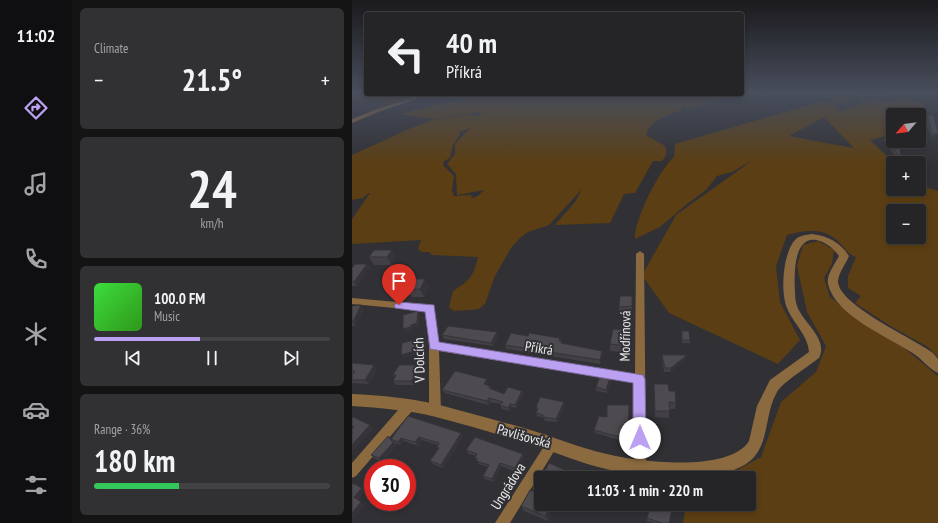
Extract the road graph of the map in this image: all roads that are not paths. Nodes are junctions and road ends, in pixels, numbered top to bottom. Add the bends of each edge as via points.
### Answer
1 (363, 116) edge
2 (352, 121) edge
3 (640, 254) dead end
4 (352, 301) edge
5 (434, 346) junction
6 (938, 367) edge
7 (639, 379) junction
8 (352, 400) edge
9 (409, 406) junction
10 (435, 411) junction
11 (552, 444) junction
12 (640, 467) junction
13 (352, 472) edge
14 (502, 523) edge

1 - 2 street
3 - 7 street, Modřínová
4 - 5 street, V Dolcích via 430,308
5 - 7 street, Příkrá
5 - 10 street, V Dolcích
6 - 12 street, Pavlišovská via 927,356 868,320 842,300 835,291 833,281 844,256 834,243 826,239 807,237 798,241 794,249 789,287 790,301 797,318 813,339 815,354 775,384 771,390 760,419 756,443 751,451 736,461 696,470 672,471
7 - 12 street, Modřínová
8 - 9 street, Pavlišovská
9 - 10 street, Pavlišovská
9 - 13 street
10 - 11 street, Pavlišovská
11 - 12 street, Pavlišovská via 612,463
11 - 14 street, Ungrádova

